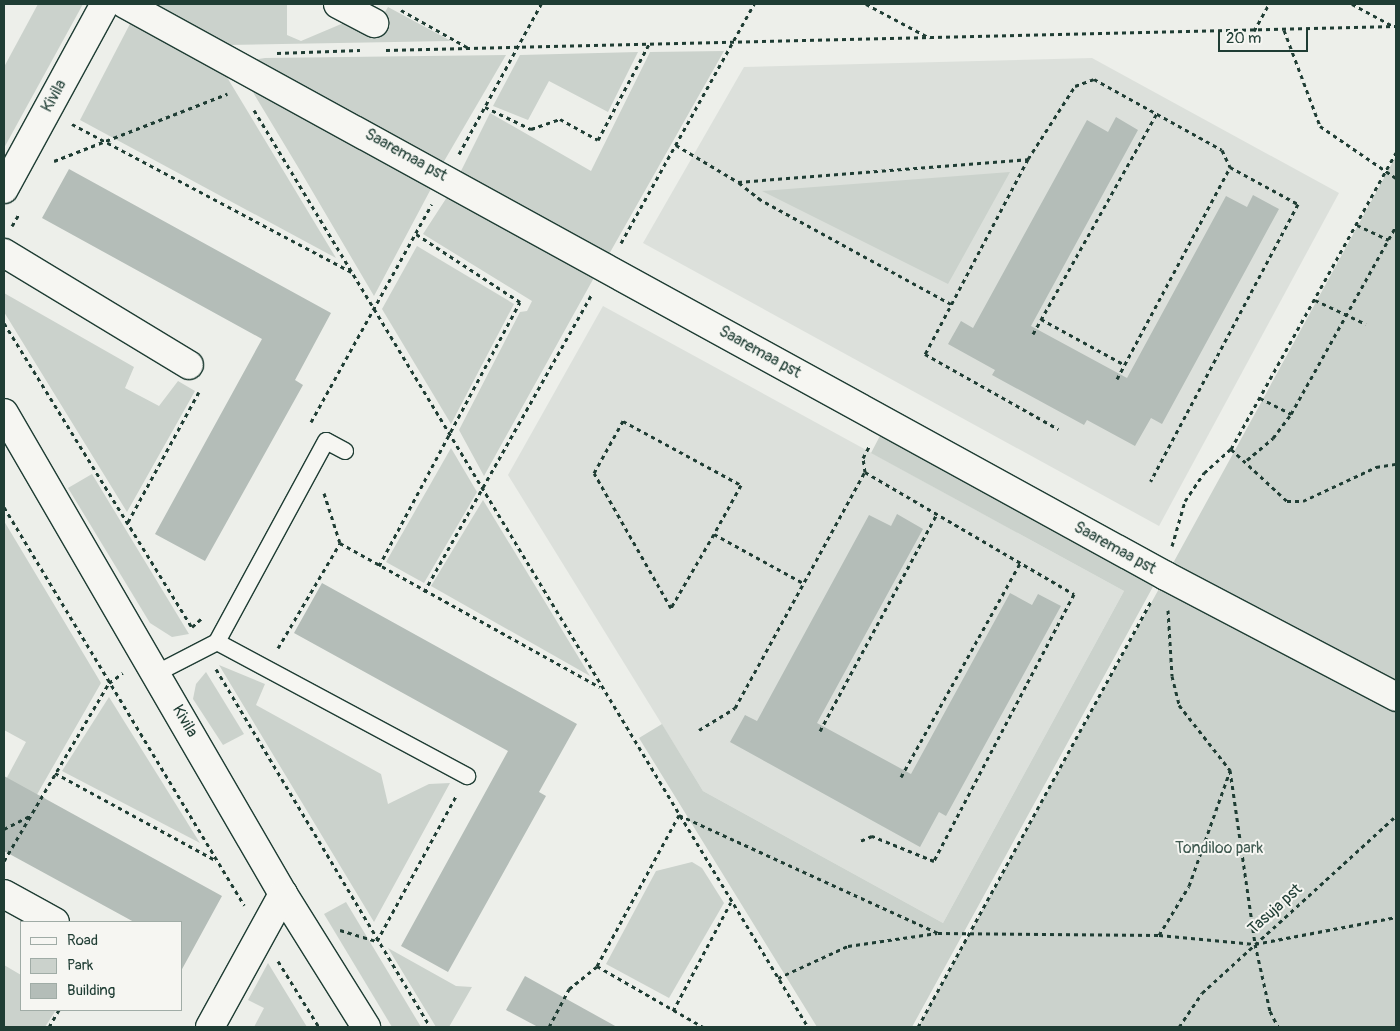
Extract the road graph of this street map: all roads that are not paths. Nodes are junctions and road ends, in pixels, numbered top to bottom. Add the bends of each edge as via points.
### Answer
1 (105, 4) edge
2 (126, 4) edge
3 (338, 4) edge
4 (374, 23) dead end
5 (4, 189) edge
6 (4, 253) edge
7 (189, 365) road end
8 (6, 425) edge
9 (345, 451) dead end
10 (211, 646) junction
11 (153, 665) junction
12 (1396, 697) edge
13 (467, 776) road end
14 (4, 894) edge
15 (283, 894) junction
16 (53, 921) edge
17 (210, 1027) edge
18 (366, 1027) edge

1 - 5 street, Kivila
2 - 12 street, Saaremaa pst via 608,266 1166,576
3 - 4 street
6 - 7 street
8 - 11 street, Kivila
9 - 10 lane via 326,441
10 - 11 lane
10 - 13 lane via 266,668
11 - 15 street, Kivila
14 - 16 street
15 - 17 street
15 - 18 street, Kivila

